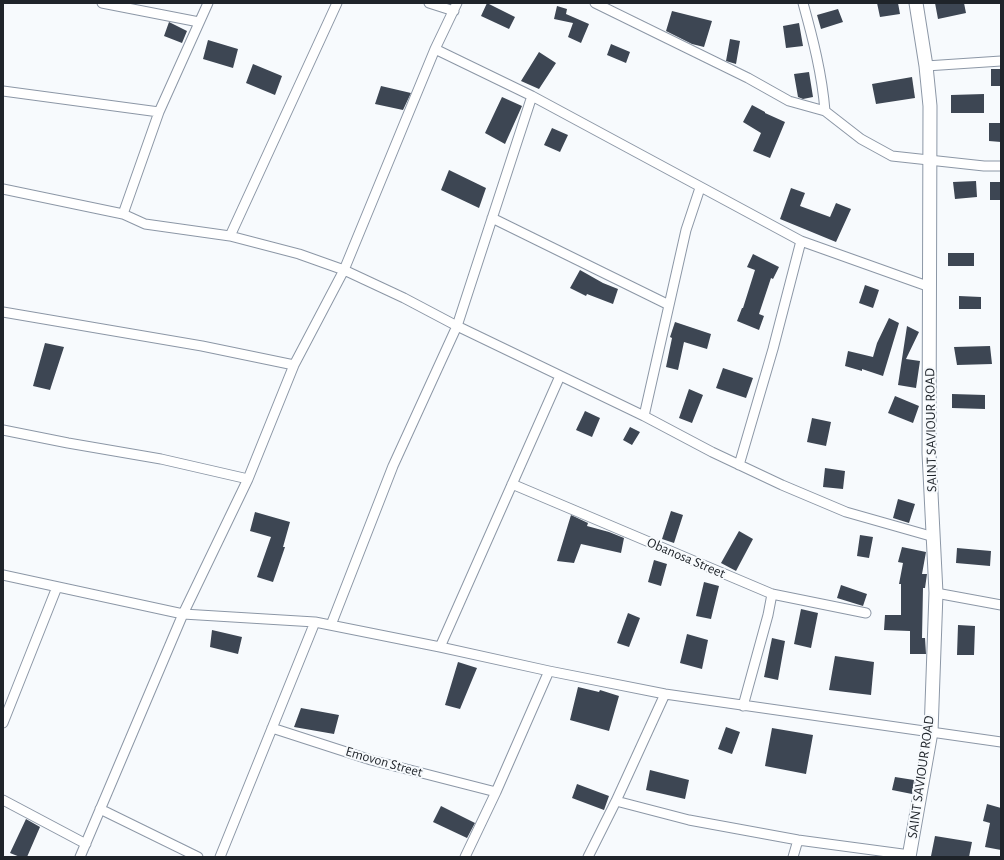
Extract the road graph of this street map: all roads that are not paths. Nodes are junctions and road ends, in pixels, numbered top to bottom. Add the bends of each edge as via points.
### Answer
1 (107, 3) edge
2 (208, 3) edge
3 (337, 3) edge
4 (429, 3) edge
5 (595, 3) edge
6 (803, 3) edge
7 (916, 3) edge
8 (456, 7) edge
9 (200, 22) junction
10 (435, 49) junction
11 (1001, 61) edge
12 (926, 66) junction
13 (3, 91) edge
14 (532, 96) junction
15 (825, 111) junction
16 (159, 112) junction
17 (930, 160) junction
18 (1001, 166) edge
19 (700, 188) junction
20 (3, 189) edge
21 (122, 214) junction
22 (492, 218) junction
23 (230, 236) junction
24 (801, 241) junction
25 (344, 270) junction
26 (930, 287) junction
27 (669, 305) junction
28 (3, 312) edge
29 (456, 326) junction
30 (294, 365) junction
31 (560, 376) junction
32 (644, 416) junction
33 (3, 430) edge
34 (739, 465) junction
35 (248, 479) junction
36 (512, 484) junction
37 (934, 537) junction
38 (3, 575) edge
39 (57, 587) junction
40 (936, 593) junction
41 (772, 594) junction
42 (1001, 604) edge
43 (866, 613) dead end
44 (183, 614) junction
45 (315, 622) junction
46 (331, 625) junction
47 (440, 646) junction
48 (550, 671) junction
49 (665, 694) junction
50 (743, 706) junction
51 (3, 722) edge
52 (272, 728) junction
53 (931, 732) junction
54 (1001, 742) edge
55 (496, 792) junction
56 (3, 800) edge
57 (616, 801) junction
58 (100, 809) junction
59 (798, 840) junction
60 (86, 844) junction
61 (910, 856) edge
62 (80, 857) edge
63 (198, 857) edge
64 (220, 857) edge
65 (465, 857) edge
66 (588, 857) edge
67 (793, 857) edge

1 - 9 street
2 - 9 street
3 - 23 street
4 - 8 street
5 - 15 street via 748,78 789,101
6 - 15 street via 816,48
7 - 12 street, SAINT SAVIOUR ROAD
8 - 10 street
9 - 16 street
10 - 14 street
10 - 25 street
11 - 12 street
12 - 17 street, SAINT SAVIOUR ROAD via 930,106
13 - 16 street
14 - 19 street
14 - 22 street
15 - 17 street via 861,139 892,156
16 - 21 street
17 - 18 street
17 - 26 street, SAINT SAVIOUR ROAD
19 - 24 street
19 - 27 street via 686,230
20 - 21 street
21 - 23 street via 145,224
22 - 27 street
22 - 29 street
23 - 25 street via 299,254
24 - 26 street
24 - 34 street
25 - 29 street
25 - 30 street
26 - 37 street, SAINT SAVIOUR ROAD via 929,453
27 - 32 street
28 - 30 street via 202,346
29 - 31 street
29 - 46 street via 393,466
30 - 35 street
31 - 32 street
31 - 36 street
32 - 34 street
33 - 35 street via 161,459
34 - 37 street via 846,512
35 - 44 street
36 - 41 street, Obanosa Street
36 - 47 street
37 - 40 street, SAINT SAVIOUR ROAD
38 - 39 street
39 - 44 street
39 - 51 street
40 - 42 street
40 - 53 street, SAINT SAVIOUR ROAD
41 - 43 street, Obanosa Street
41 - 50 street
44 - 45 street
44 - 58 street
45 - 46 street
45 - 52 street
46 - 47 street
47 - 48 street
48 - 49 street
48 - 55 street
49 - 50 street
49 - 57 street
50 - 53 street
52 - 55 street, Emovon Street via 371,760
52 - 64 street
53 - 54 street
53 - 61 street, SAINT SAVIOUR ROAD
55 - 65 street
56 - 60 street
57 - 59 street via 689,820
57 - 66 street
58 - 60 street
58 - 63 street
59 - 61 street
59 - 67 street
60 - 62 street

